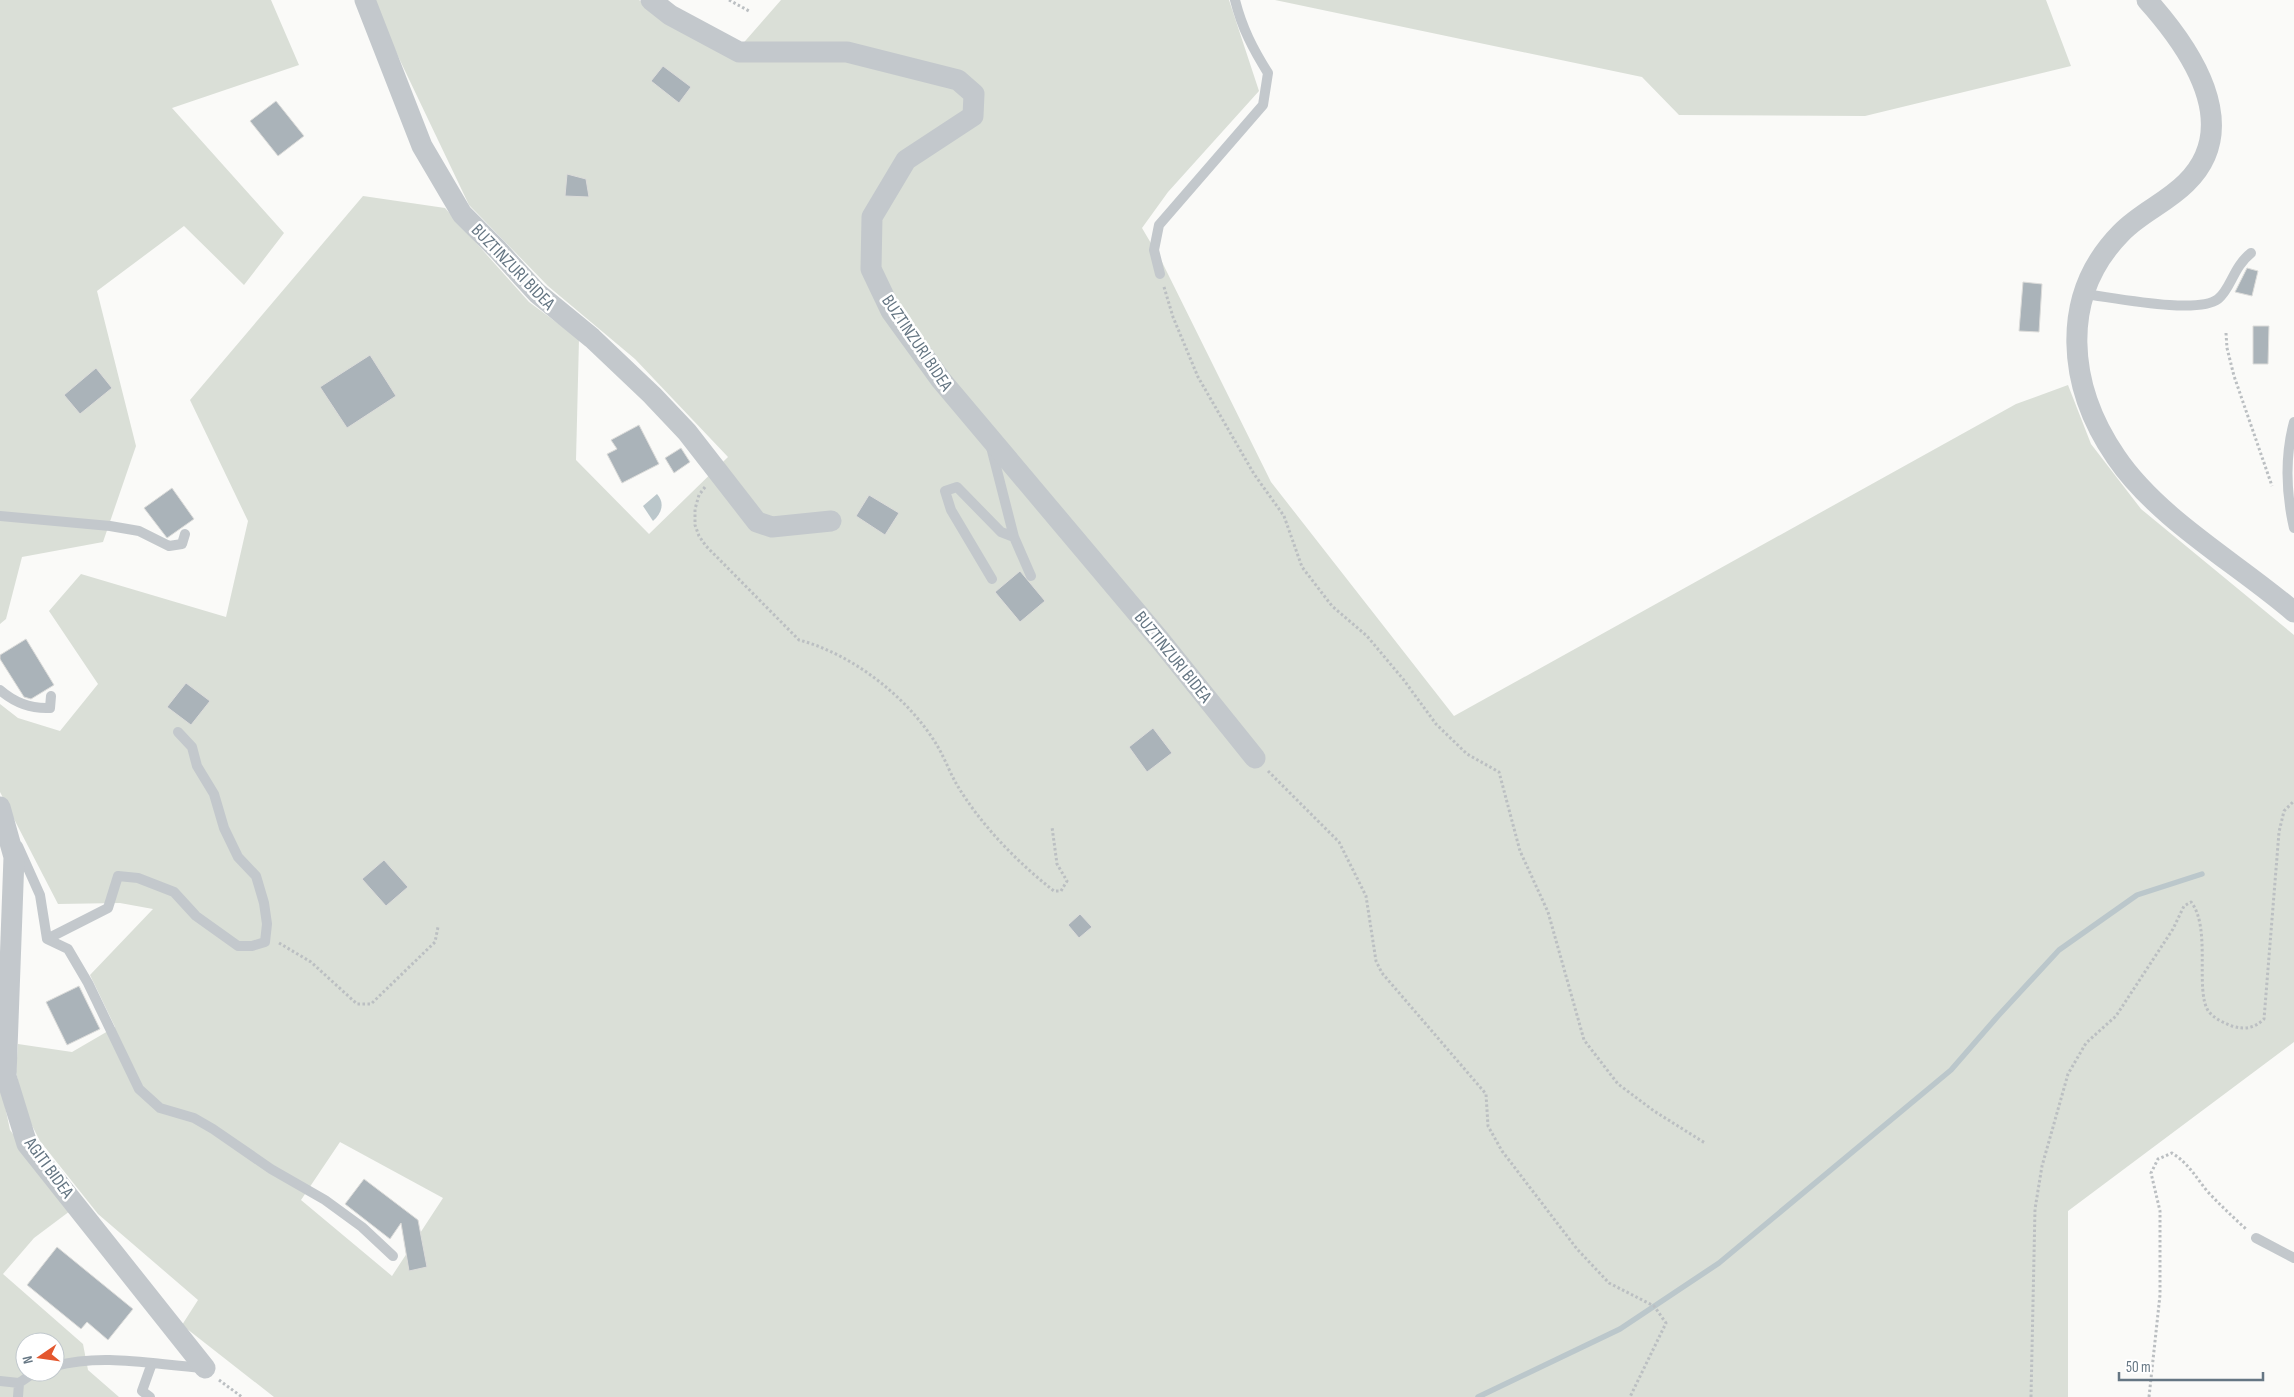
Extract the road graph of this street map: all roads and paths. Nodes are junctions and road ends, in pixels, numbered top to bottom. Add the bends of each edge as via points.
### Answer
1 (365, 0) edge
2 (651, 0) edge
3 (729, 0) edge
4 (1235, 0) edge
5 (2147, 0) edge
6 (748, 11) dead end
7 (2251, 253) dead end
8 (1160, 274) joint
9 (2082, 294) junction
10 (2226, 333) dead end
11 (2294, 422) edge
12 (988, 436) junction
13 (716, 469) junction
14 (2273, 488) dead end
15 (0, 516) edge
16 (831, 521) dead end
17 (2294, 528) edge
18 (185, 534) dead end
19 (1014, 537) junction
20 (1031, 576) dead end
21 (992, 579) dead end
22 (2293, 609) edge
23 (0, 690) edge
24 (51, 696) dead end
25 (178, 732) dead end
26 (1254, 758) joint
27 (2294, 801) edge
28 (3, 816) edge
29 (1052, 827) dead end
30 (438, 927) dead end
31 (266, 936) junction
32 (47, 939) junction
33 (3, 1060) edge
34 (1704, 1143) dead end
35 (2256, 1238) joint
36 (393, 1256) dead end
37 (2294, 1258) edge
38 (65, 1363) edge
39 (152, 1363) junction
40 (205, 1368) junction
41 (0, 1381) edge
42 (19, 1383) joint
43 (18, 1397) edge
44 (150, 1397) edge
45 (242, 1397) edge
46 (1630, 1397) edge
47 (2031, 1397) edge
48 (2149, 1397) edge

1 - 13 street, BUZTINZURI BIDEA via 422,146 462,214 537,293 592,338 652,395
2 - 12 street, BUZTINZURI BIDEA via 670,15 739,52 847,52 958,80 974,94 973,116 906,160 872,217 871,269 891,311 941,380
3 - 6 path
4 - 8 lane via 1241,24 1268,74 1263,105 1159,225 1154,250
5 - 9 street via 2182,40 2200,76 2210,114 2210,144 2204,160 2186,183 2167,201 2138,218 2121,233 2107,250
7 - 9 lane via 2241,261 2218,299 2207,305 2178,306
8 - 34 path via 1172,317 1198,377 1254,474 1284,516 1302,567 1332,606 1367,636 1404,679 1436,724 1467,754 1499,772 1520,851 1548,912 1584,1040 1618,1084
9 - 22 street via 2076,336 2082,388 2094,420 2116,458 2164,509 2224,559
10 - 14 path via 2234,376
11 - 17 lane via 2287,465
12 - 19 lane
12 - 26 street, BUZTINZURI BIDEA via 1160,640
13 - 16 street, BUZTINZURI BIDEA via 757,522 772,527
13 - 29 path via 695,509 695,525 706,546 799,640 813,644 868,674 894,692 938,747 957,784 990,831 1037,878 1054,891 1061,891 1067,881 1056,864
15 - 18 lane via 139,531 169,546 182,544
19 - 20 lane
19 - 21 lane via 1001,532 957,487 945,490 951,510
23 - 24 lane via 34,709 50,708
25 - 31 lane via 192,747 196,766 214,794 224,828 238,857 256,876 264,902
26 - 46 path via 1339,842 1366,896 1376,962 1486,1094 1488,1126 1502,1152 1577,1249 1609,1283 1654,1306 1666,1323
27 - 47 path via 2284,811 2279,832 2264,1020 2256,1026 2240,1028 2221,1022 2208,1011 2198,910 2191,902 2184,906 2174,929 2116,1016 2086,1044 2068,1074 2042,1166 2035,1209
28 - 32 lane via 40,895
28 - 33 street, AGITI BIDEA via 14,857
30 - 31 path via 435,942 371,1004 357,1004 311,962
31 - 32 lane via 265,942 238,946 196,916 174,892 138,878 118,876 108,908
32 - 36 lane via 68,949 139,1089 160,1108 194,1118 214,1129 271,1169 325,1200 362,1227
33 - 40 street, AGITI BIDEA via 27,1144
35 - 37 lane
35 - 48 path via 2220,1204 2179,1157 2172,1153 2158,1158 2151,1173 2160,1210 2160,1295
38 - 39 lane via 107,1359
39 - 40 lane
39 - 44 lane via 142,1390
40 - 45 path
41 - 42 lane
42 - 43 lane

